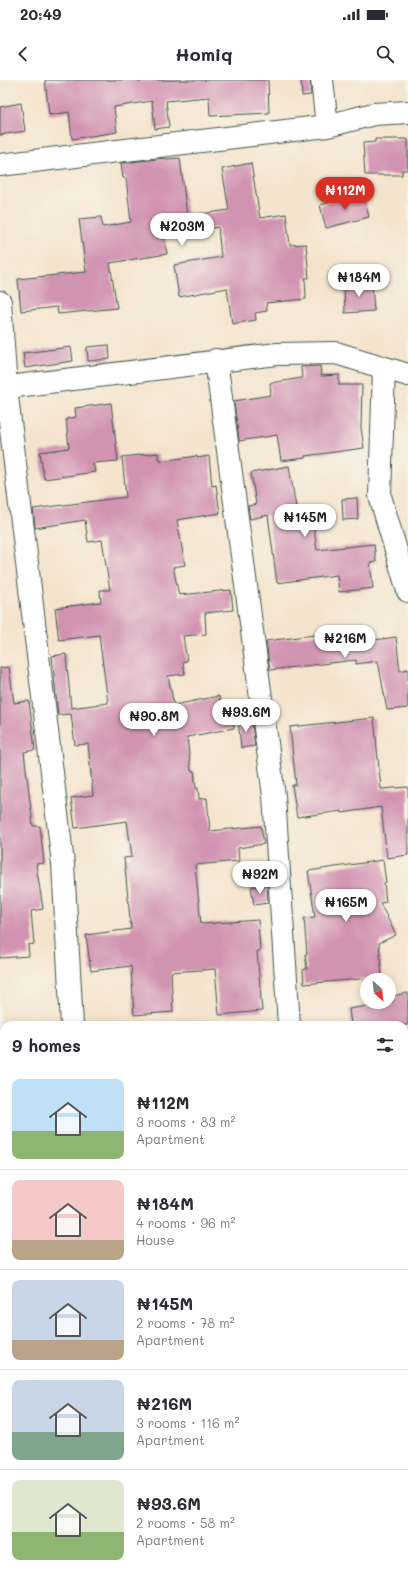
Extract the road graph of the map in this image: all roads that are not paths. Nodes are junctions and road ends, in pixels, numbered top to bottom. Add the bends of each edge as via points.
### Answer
1 (322, 80) edge
2 (408, 112) edge
3 (327, 126) junction
4 (0, 165) edge
5 (0, 302) edge
6 (216, 360) junction
7 (384, 368) junction
8 (408, 375) edge
9 (3, 388) edge
10 (408, 591) edge
11 (72, 1021) edge
12 (289, 1021) edge

1 - 3 street
2 - 3 street via 374,114
3 - 4 street
5 - 9 street
6 - 7 street via 277,354 336,353
6 - 9 street
6 - 12 street via 274,796
7 - 8 street
7 - 10 street via 380,496
9 - 11 street via 63,864

